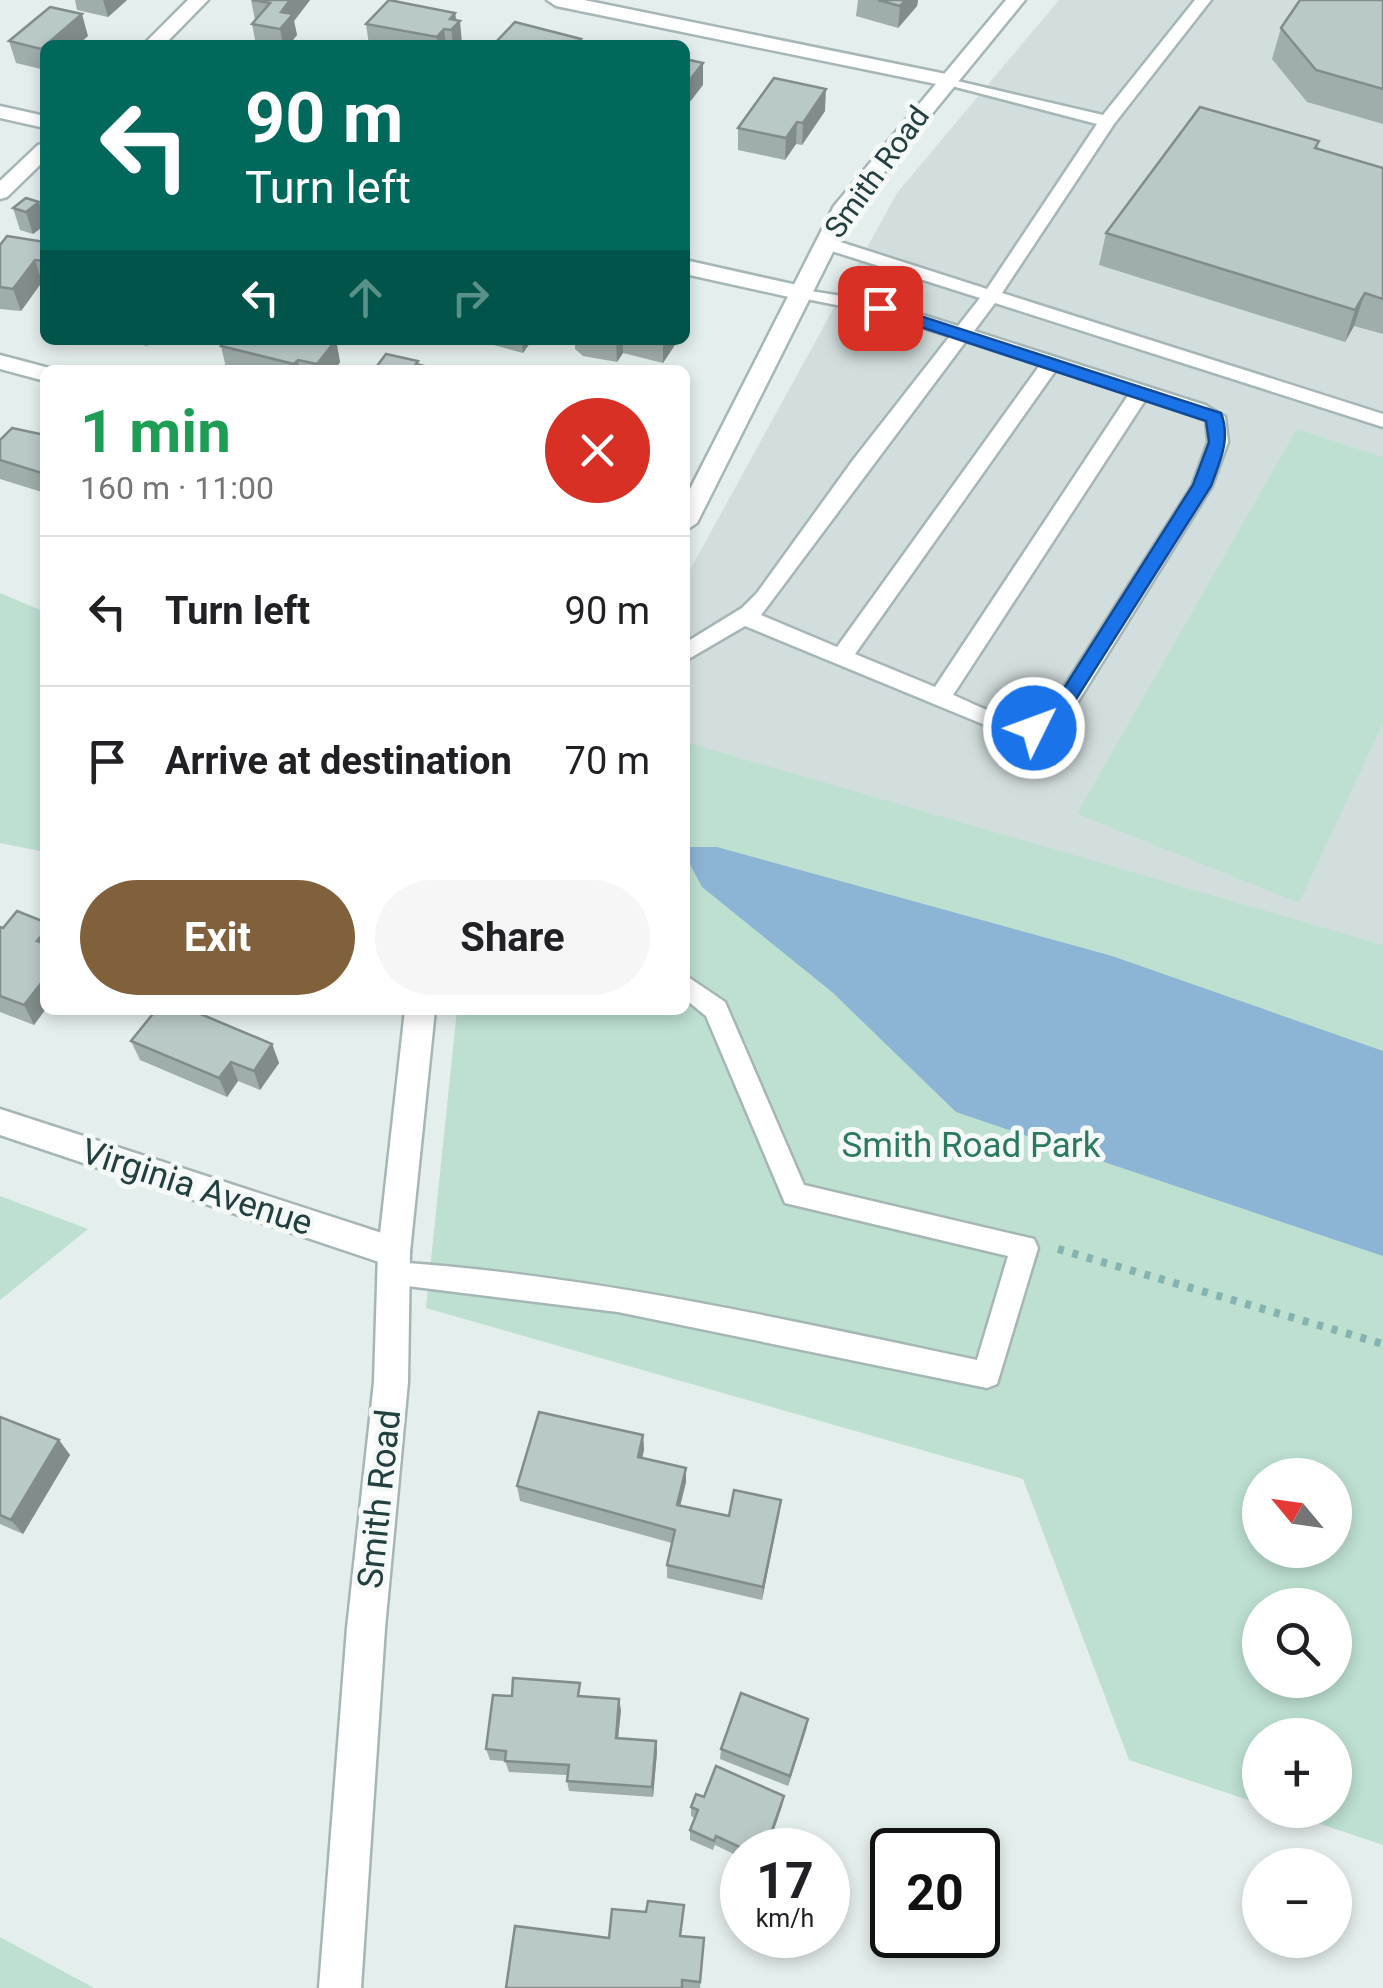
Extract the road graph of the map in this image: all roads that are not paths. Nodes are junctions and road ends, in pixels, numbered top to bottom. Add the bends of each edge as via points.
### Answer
1 (199, 0) edge
2 (556, 0) edge
3 (1016, 0) edge
4 (1203, 0) edge
5 (158, 40) edge
6 (946, 80) junction
7 (0, 112) edge
8 (40, 121) edge
9 (1107, 121) junction
10 (40, 154) edge
11 (0, 193) edge
12 (824, 243) junction
13 (690, 268) edge
14 (798, 292) junction
15 (992, 295) junction
16 (962, 335) junction
17 (0, 362) edge
18 (1051, 363) junction
19 (40, 373) edge
20 (1212, 390) junction
21 (1141, 392) junction
22 (1383, 421) edge
23 (690, 513) edge
24 (744, 616) junction
25 (690, 650) edge
26 (841, 657) junction
27 (939, 698) junction
28 (690, 989) edge
29 (419, 1015) edge
30 (0, 1122) edge
31 (394, 1263) junction
32 (340, 1988) edge

1 - 5 street
2 - 6 street
3 - 6 street, Smith Road
4 - 9 lane
6 - 9 lane
6 - 12 street, Smith Road via 844,206
7 - 8 street
9 - 15 lane
10 - 11 street
12 - 14 street, Smith Road
12 - 15 lane
13 - 14 street
14 - 16 lane via 880,308
14 - 23 street, Smith Road
15 - 16 lane
15 - 20 lane
16 - 18 lane
16 - 24 lane via 765,598
17 - 19 street
18 - 21 lane
18 - 26 lane
20 - 21 lane
20 - 22 lane
20 - 27 lane via 1218,442 1202,486 1052,721 1034,728 1002,724
21 - 27 lane
24 - 25 lane
24 - 26 lane
26 - 27 lane
28 - 31 lane via 716,1009 795,1195 1024,1248 987,1375 612,1296
29 - 31 street, Smith Road
30 - 31 street, Virginia Avenue
31 - 32 street, Smith Road via 391,1382

